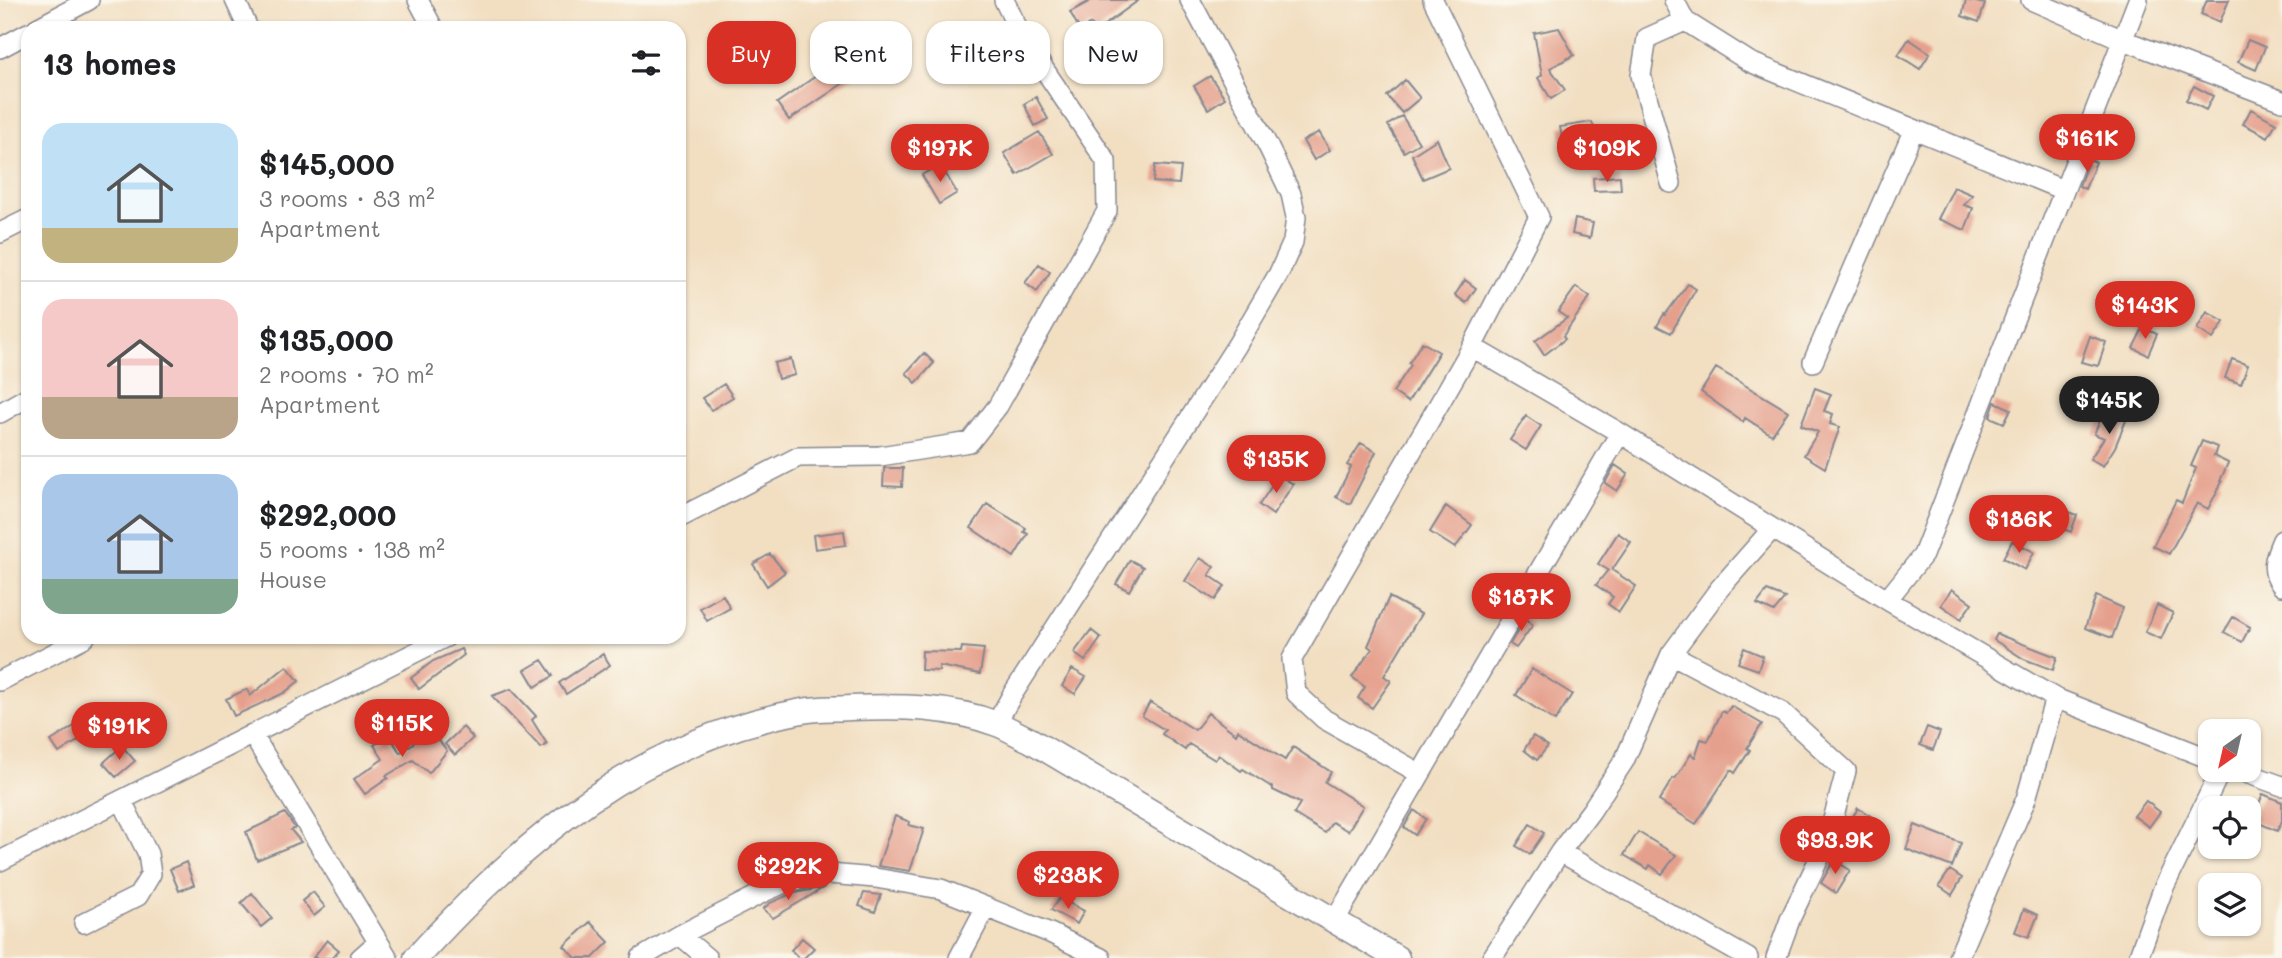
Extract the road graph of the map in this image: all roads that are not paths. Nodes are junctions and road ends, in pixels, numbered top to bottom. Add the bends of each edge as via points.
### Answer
1 (89, 0) edge
2 (235, 0) edge
3 (418, 0) edge
4 (1003, 0) edge
5 (1190, 0) edge
6 (1433, 0) edge
7 (1674, 0) edge
8 (2031, 0) edge
9 (2138, 0) edge
10 (50, 21) edge
11 (245, 21) edge
12 (429, 21) edge
13 (1685, 21) junction
14 (21, 37) edge
15 (2121, 39) junction
16 (0, 48) edge
17 (2281, 97) edge
18 (1914, 130) junction
19 (1671, 183) dead end
20 (2063, 190) junction
21 (21, 222) edge
22 (0, 233) edge
23 (1472, 346) junction
24 (1813, 362) dead end
25 (21, 401) edge
26 (0, 413) edge
27 (1620, 433) junction
28 (686, 508) edge
29 (1772, 529) junction
30 (2282, 540) edge
31 (2282, 586) edge
32 (1887, 600) junction
33 (71, 644) edge
34 (432, 644) edge
35 (1671, 654) junction
36 (0, 681) edge
37 (2055, 698) junction
38 (996, 724) junction
39 (252, 734) junction
40 (2198, 754) edge
41 (1419, 773) junction
42 (2261, 778) edge
43 (2215, 782) edge
44 (2282, 786) edge
45 (122, 801) junction
46 (1560, 852) junction
47 (0, 861) edge
48 (986, 908) junction
49 (1335, 920) junction
50 (84, 923) dead end
51 (680, 935) junction
52 (383, 950) edge
53 (360, 958) edge
54 (416, 958) edge
55 (641, 958) edge
56 (707, 958) edge
57 (959, 958) edge
58 (1101, 958) edge
59 (1397, 958) edge
60 (1492, 958) edge
61 (1748, 958) edge
62 (1776, 958) edge
63 (1958, 958) edge
64 (2138, 958) edge

1 - 10 street
2 - 11 street
3 - 12 street
4 - 28 street via 1021,35 1106,161 1107,211 998,405 970,442 880,456 798,457
5 - 38 street via 1291,194 1296,217 1293,242 1237,345
6 - 23 street via 1539,217
7 - 13 street
8 - 15 street
9 - 15 street
13 - 18 street via 1750,62
13 - 19 street via 1647,38 1641,75
14 - 16 street
15 - 17 street
15 - 20 street
18 - 20 street
18 - 24 street
20 - 32 street via 1923,555
21 - 22 street
23 - 27 street
23 - 41 street via 1292,659 1296,693 1325,719
25 - 26 street
27 - 29 street
27 - 41 street
29 - 32 street
29 - 35 street
30 - 31 street via 2273,562
32 - 37 street
33 - 36 street
34 - 39 street
35 - 46 street via 1624,761
35 - 62 street via 1783,713 1846,771 1827,842
37 - 40 street
37 - 63 street via 2026,799
38 - 49 street
38 - 54 street via 953,712 872,707 804,710 711,735 650,764 569,814 508,864
39 - 45 street
39 - 52 street
41 - 49 street
42 - 44 street
43 - 64 street via 2163,889
45 - 47 street
45 - 50 street via 148,854 151,874 138,896
46 - 60 street
46 - 61 street
48 - 51 street via 941,889 829,874 787,882
48 - 57 street
48 - 58 street
49 - 59 street
51 - 55 street
51 - 56 street
52 - 53 street

